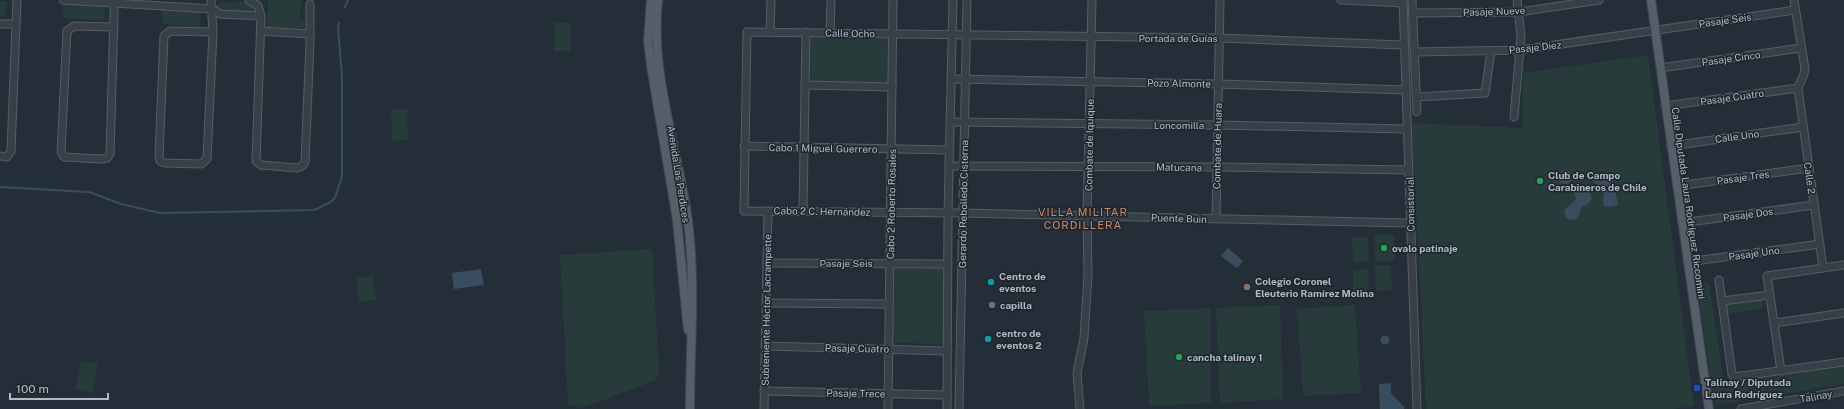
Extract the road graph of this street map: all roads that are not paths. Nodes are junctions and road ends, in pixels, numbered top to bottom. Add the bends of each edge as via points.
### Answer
1 (17, 0) edge
2 (62, 0) edge
3 (211, 0) edge
4 (248, 0) edge
5 (650, 0) edge
6 (658, 0) edge
7 (770, 0) edge
8 (831, 0) edge
9 (893, 0) edge
10 (953, 0) edge
11 (967, 0) edge
12 (1092, 0) edge
13 (1220, 0) edge
14 (1341, 0) edge
15 (1412, 0) edge
16 (1517, 0) edge
17 (1599, 0) edge
18 (1650, 0) edge
19 (1794, 0) edge
20 (115, 1) edge
21 (1403, 1) edge
22 (310, 4) dead end
23 (213, 9) junction
24 (1796, 10) junction
25 (1519, 12) junction
26 (1413, 13) junction
27 (261, 16) junction
28 (0, 24) edge
29 (16, 24) junction
30 (114, 27) junction
31 (261, 31) junction
32 (1655, 31) junction
33 (213, 32) junction
34 (770, 32) junction
35 (806, 32) junction
36 (830, 33) junction
37 (893, 33) junction
38 (310, 34) junction
39 (952, 34) junction
40 (966, 34) junction
41 (1092, 38) junction
42 (1219, 38) junction
43 (1403, 45) junction
44 (1801, 48) junction
45 (1520, 50) junction
46 (1491, 51) junction
47 (1415, 52) junction
48 (1660, 68) junction
49 (951, 79) junction
50 (965, 80) junction
51 (1090, 82) junction
52 (1218, 84) junction
53 (805, 85) junction
54 (892, 87) junction
55 (1798, 88) junction
56 (1406, 90) junction
57 (1417, 97) junction
58 (1666, 106) junction
59 (1417, 112) dead end
60 (1514, 116) dead end
61 (950, 122) junction
62 (964, 122) junction
63 (1090, 124) junction
64 (1218, 125) junction
65 (1803, 127) junction
66 (1408, 129) junction
67 (744, 146) junction
68 (1671, 146) junction
69 (804, 147) junction
70 (891, 149) junction
71 (950, 150) junction
72 (0, 156) edge
73 (950, 166) junction
74 (963, 166) junction
75 (1088, 166) junction
76 (1217, 167) junction
77 (1809, 168) junction
78 (1409, 170) junction
79 (1677, 186) junction
80 (1814, 205) junction
81 (768, 210) junction
82 (803, 210) junction
83 (890, 212) junction
84 (948, 213) junction
85 (962, 213) junction
86 (1087, 215) junction
87 (1216, 219) junction
88 (1410, 223) junction
89 (1682, 223) junction
90 (1820, 244) junction
91 (1688, 262) junction
92 (768, 263) junction
93 (890, 264) junction
94 (948, 264) junction
95 (1844, 265) edge
96 (1823, 268) junction
97 (1719, 280) dead end
98 (1770, 295) junction
99 (1722, 301) junction
100 (767, 303) junction
101 (889, 304) junction
102 (1844, 313) edge
103 (1774, 323) junction
104 (765, 346) junction
105 (889, 349) junction
106 (690, 351) junction
107 (948, 351) junction
108 (1844, 362) edge
109 (1781, 371) junction
110 (764, 391) junction
111 (1844, 391) edge
112 (888, 394) junction
113 (947, 396) junction
114 (690, 409) edge
115 (764, 409) edge
116 (888, 409) edge
117 (947, 409) edge
118 (959, 409) edge
119 (1080, 409) edge
120 (1417, 409) edge
121 (1709, 409) edge
122 (1742, 409) edge

1 - 29 street
2 - 20 street
3 - 23 street
4 - 27 street via 258,6
5 - 106 main road, Avenida Las Perdices via 650,60 677,220
6 - 106 main road, Avenida Las Perdices via 656,19 659,64 682,183 690,247
7 - 34 street
8 - 36 street
9 - 37 street, Cabo 2 Roberto Rosales
10 - 39 street, Gerardo Rebolledo Cisterna
11 - 40 street, Gerardo Rebolledo Cisterna
12 - 41 street, Combate de Iquique
13 - 42 street, Combate de Huara
14 - 21 street
15 - 26 street
16 - 25 street
17 - 25 street, Pasaje Nueve
18 - 32 main road, Calle Diputada Laura Rodríguez Riccomini
19 - 24 street
20 - 23 street
20 - 30 street
21 - 43 street, Consistorial
22 - 38 street
23 - 27 street via 220,14
23 - 33 street
24 - 32 street, Pasaje Seis
24 - 44 street
25 - 26 street, Pasaje Nueve
25 - 45 street
26 - 47 street
27 - 31 street
28 - 29 street
29 - 72 street via 11,152 7,157
30 - 30 street via 74,26 67,31 61,152 64,157 102,159 110,154
31 - 38 street
31 - 38 street via 256,161 261,165 297,168 305,162
32 - 45 street, Pasaje Diez
32 - 48 main road, Calle Diputada Laura Rodríguez Riccomini
33 - 33 street via 170,31 164,36 159,156 160,161 164,163 201,164 207,159
34 - 35 street, Calle Ocho
34 - 67 street, Calle Ocho via 747,32
35 - 36 street, Calle Ocho
35 - 53 street
36 - 37 street, Calle Ocho
37 - 39 street, Calle Ocho
37 - 54 street, Cabo 2 Roberto Rosales
39 - 40 street, Portada de Guías
39 - 49 street, Gerardo Rebolledo Cisterna
40 - 41 street, Portada de Guías
40 - 50 street, Gerardo Rebolledo Cisterna
41 - 42 street, Portada de Guías
41 - 51 street, Combate de Iquique
42 - 43 street, Portada de Guías
42 - 52 street, Combate de Huara
43 - 56 street, Consistorial
44 - 48 street, Pasaje Cinco
44 - 55 street via 1805,72
45 - 46 street, Pasaje Diez
45 - 60 street
46 - 47 street, Pasaje Diez
46 - 57 street via 1485,93
47 - 57 street
48 - 58 main road, Calle Diputada Laura Rodríguez Riccomini
49 - 50 street, Pozo Almonte
49 - 61 street, Gerardo Rebolledo Cisterna
50 - 51 street, Pozo Almonte
50 - 62 street, Gerardo Rebolledo Cisterna
51 - 52 street, Pozo Almonte
51 - 63 street, Combate de Iquique
52 - 56 street, Pozo Almonte
52 - 64 street, Combate de Huara
53 - 54 street
53 - 69 street
54 - 70 street, Cabo 2 Roberto Rosales
55 - 58 street, Pasaje Cuatro
55 - 65 street, Calle 2
56 - 66 street, Consistorial
57 - 59 street
58 - 68 main road, Calle Diputada Laura Rodríguez Riccomini
61 - 62 street, Loncomilla
61 - 71 street, Gerardo Rebolledo Cisterna
62 - 63 street, Loncomilla
62 - 74 street, Gerardo Rebolledo Cisterna
63 - 64 street, Loncomilla
63 - 75 street, Combate de Iquique
64 - 66 street, Loncomilla
64 - 76 street, Combate de Huara
65 - 68 street, Calle Uno
65 - 77 street, Calle 2
66 - 78 street, Consistorial
67 - 69 street, Cabo 1 Miguel Guerrero
67 - 81 street, Cabo 2 C. Hernández via 744,211
68 - 79 main road, Calle Diputada Laura Rodríguez Riccomini
69 - 70 street, Cabo 1 Miguel Guerrero
69 - 82 street
70 - 71 street, Cabo 1 Miguel Guerrero
70 - 83 street, Cabo 2 Roberto Rosales
71 - 73 street, Gerardo Rebolledo Cisterna
73 - 74 street, Matucana
73 - 84 street, Gerardo Rebolledo Cisterna
74 - 75 street, Matucana
74 - 85 street, Gerardo Rebolledo Cisterna
75 - 76 street, Matucana
75 - 86 street, Combate de Iquique
76 - 78 street, Matucana
76 - 87 street, Combate de Huara
77 - 79 street, Pasaje Tres
77 - 80 street, Calle 2
78 - 88 street, Consistorial
79 - 89 main road, Calle Diputada Laura Rodríguez Riccomini
80 - 89 street, Pasaje Dos
80 - 90 street, Calle 2
81 - 82 street, Cabo 2 C. Hernández
81 - 92 street, Subteniente Héctor Lacrampette
82 - 83 street, Cabo 2 C. Hernández
83 - 84 street, Cabo 2 C. Hernández
83 - 93 street, Cabo 2 Roberto Rosales
84 - 85 street, Puente Buin
84 - 94 street, Gerardo Rebolledo Cisterna
85 - 86 street, Puente Buin
85 - 118 street, Gerardo Rebolledo Cisterna
86 - 87 street, Puente Buin
86 - 119 street, Combate de Iquique via 1087,314 1077,373
87 - 88 street, Puente Buin
88 - 120 street, Consistorial
89 - 91 main road, Calle Diputada Laura Rodríguez Riccomini
90 - 91 street, Pasaje Uno
90 - 96 street, Calle 2
91 - 121 main road, Calle Diputada Laura Rodríguez Riccomini
92 - 93 street, Pasaje Seis
92 - 100 street, Subteniente Héctor Lacrampette
93 - 94 street, Pasaje Seis
93 - 101 street, Cabo 2 Roberto Rosales
94 - 107 street, Gerardo Rebolledo Cisterna
95 - 96 street
96 - 98 street via 1767,276
97 - 99 street
98 - 99 street
98 - 103 street
99 - 109 street via 1734,377
100 - 101 street
100 - 104 street, Subteniente Héctor Lacrampette
101 - 105 street, Cabo 2 Roberto Rosales
102 - 103 street
103 - 109 street
104 - 105 street, Pasaje Cuatro
104 - 110 street, Subteniente Héctor Lacrampette
105 - 107 street, Pasaje Cuatro
105 - 112 street, Cabo 2 Roberto Rosales
106 - 114 main road, Avenida Las Perdices
107 - 113 street, Gerardo Rebolledo Cisterna
108 - 109 street
110 - 112 street, Pasaje Trece
110 - 115 street, Subteniente Héctor Lacrampette
111 - 122 street, Talinay
112 - 113 street, Pasaje Trece
112 - 116 street, Cabo 2 Roberto Rosales
113 - 117 street, Gerardo Rebolledo Cisterna

